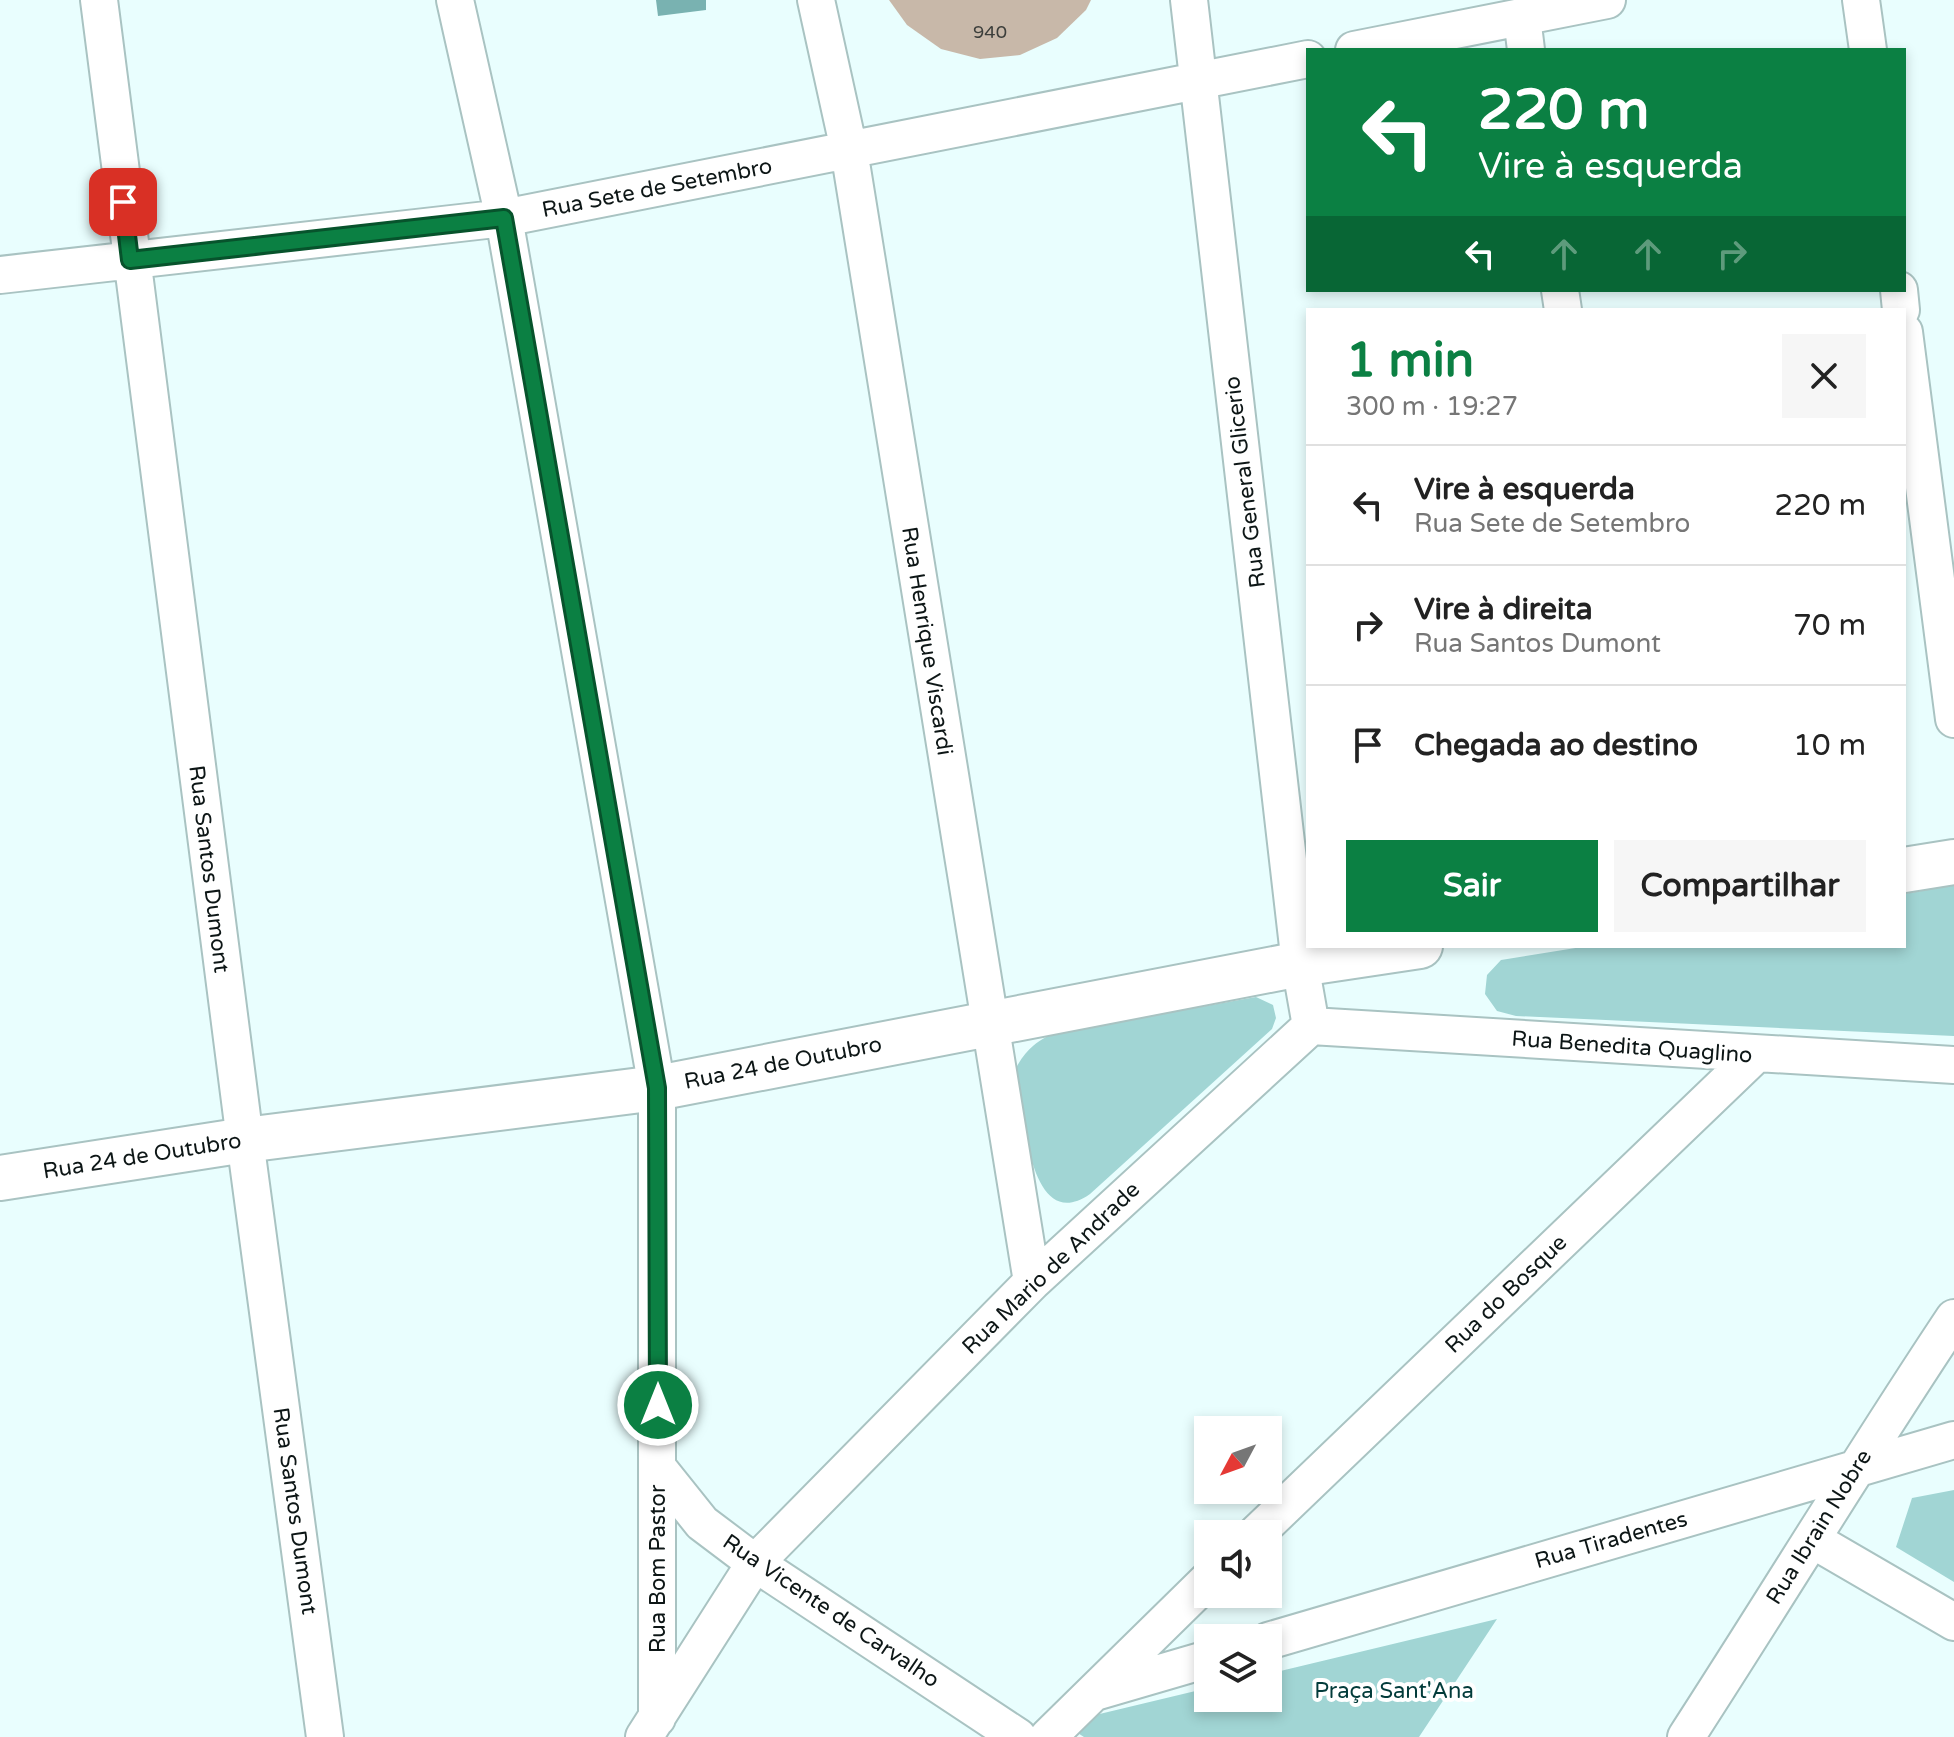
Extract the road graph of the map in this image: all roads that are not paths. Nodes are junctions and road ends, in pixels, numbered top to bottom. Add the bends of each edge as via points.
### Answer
1 (99, 0) edge
2 (455, 0) edge
3 (816, 0) edge
4 (1189, 0) edge
5 (1607, 0) edge
6 (1861, 0) edge
7 (1524, 34) edge
8 (1375, 48) edge
9 (1868, 48) edge
10 (1306, 59) edge
11 (1199, 81) junction
12 (849, 150) junction
13 (504, 218) junction
14 (130, 260) junction
15 (0, 275) edge
16 (1906, 347) edge
17 (1954, 719) edge
18 (1954, 862) edge
19 (1906, 870) edge
20 (1407, 948) edge
21 (1300, 964) junction
22 (988, 1023) junction
23 (1311, 1026) junction
24 (1756, 1054) junction
25 (1954, 1065) edge
26 (657, 1088) junction
27 (245, 1140) junction
28 (0, 1178) edge
29 (1032, 1282) junction
30 (1954, 1318) edge
31 (1954, 1440) edge
32 (1855, 1467) junction
33 (658, 1468) junction
34 (1271, 1520) edge
35 (1813, 1540) junction
36 (755, 1563) junction
37 (1194, 1593) edge
38 (1954, 1622) edge
39 (1282, 1637) edge
40 (1194, 1663) edge
41 (1089, 1694) junction
42 (651, 1727) edge
43 (325, 1737) edge
44 (1018, 1737) edge
45 (1048, 1737) edge
46 (1686, 1737) edge

1 - 14 street, Rua Santos Dumont
2 - 13 street, Rua Bom Pastor
3 - 12 street, Rua Henrique Viscardi
4 - 11 street, Rua General Glicerio
5 - 7 street
6 - 9 street
7 - 8 street
10 - 11 street, Rua Sete de Setembro
11 - 12 street, Rua Sete de Setembro
11 - 21 street, Rua General Glicerio
12 - 13 street, Rua Sete de Setembro
12 - 22 street, Rua Henrique Viscardi
13 - 14 street, Rua Sete de Setembro
13 - 26 street, Rua Bom Pastor
14 - 15 street, Rua Sete de Setembro
14 - 27 street, Rua Santos Dumont
16 - 17 street
18 - 19 street
20 - 21 street, Rua 24 de Outubro
21 - 22 street, Rua 24 de Outubro
21 - 23 street
22 - 26 street, Rua 24 de Outubro
22 - 29 street, Rua Henrique Viscardi
23 - 24 street, Rua Benedita Quaglino
23 - 29 street, Rua Mario de Andrade
24 - 25 street, Rua Benedita Quaglino
24 - 34 street, Rua do Bosque
26 - 27 street, Rua 24 de Outubro
26 - 33 street, Rua Bom Pastor
27 - 28 street, Rua 24 de Outubro
27 - 43 street, Rua Santos Dumont
29 - 36 street, Rua Mario de Andrade
30 - 32 street, Rua Ibrain Nobre
31 - 32 street, Rua Tiradentes
32 - 35 street, Rua Ibrain Nobre
32 - 39 street, Rua Tiradentes
33 - 36 street, Rua Vicente de Carvalho via 702,1523
33 - 42 street, Rua Bom Pastor
35 - 38 street
35 - 46 street, Rua Ibrain Nobre
36 - 42 street, Rua Mario de Andrade
36 - 44 street, Rua Vicente de Carvalho
37 - 41 street
40 - 41 street
41 - 45 street

